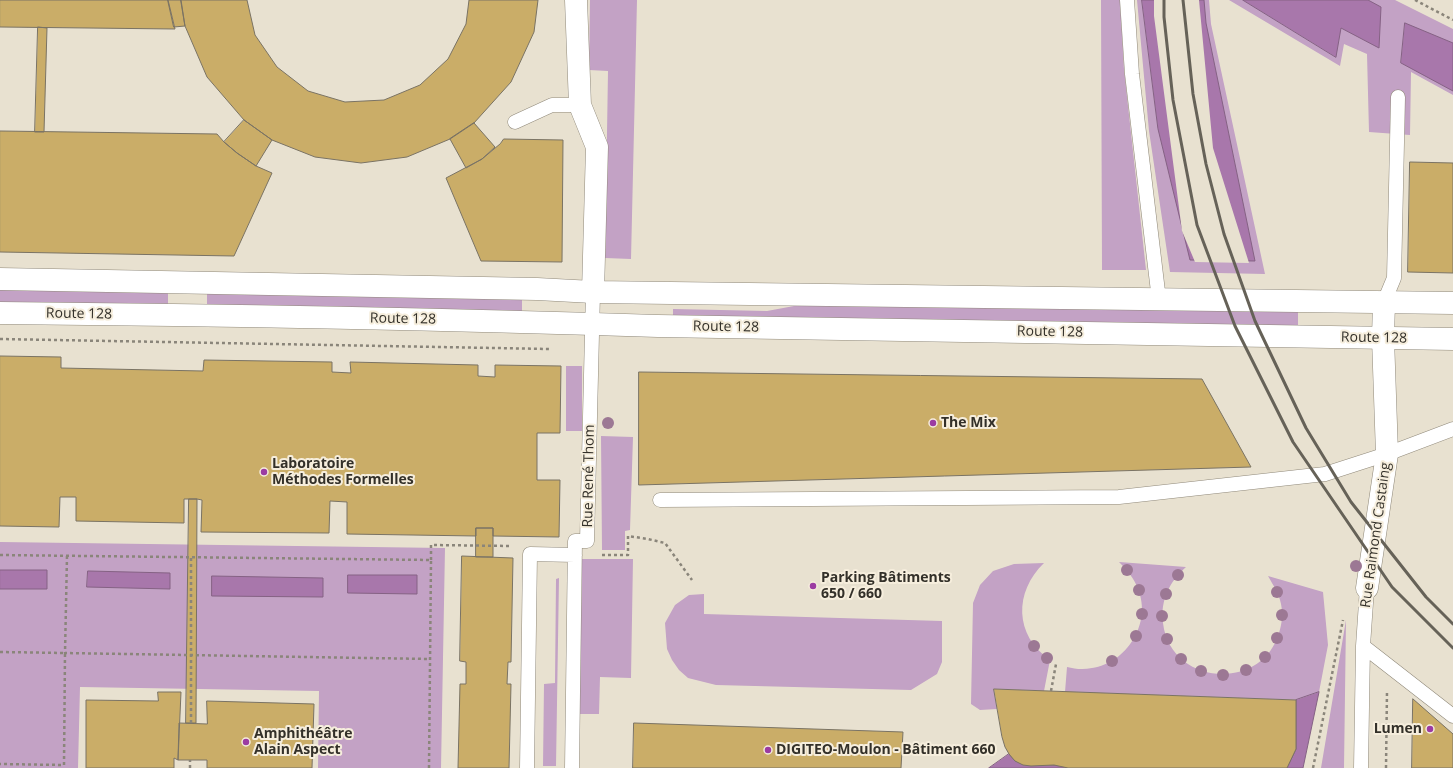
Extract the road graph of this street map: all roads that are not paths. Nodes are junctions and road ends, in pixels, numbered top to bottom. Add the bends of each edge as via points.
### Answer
1 (576, 0) edge
2 (1127, 0) edge
3 (1398, 97) dead end
4 (580, 105) junction
5 (515, 122) dead end
6 (0, 279) edge
7 (593, 292) junction
8 (1159, 300) junction
9 (1384, 302) junction
10 (1453, 303) edge
11 (0, 313) edge
12 (592, 324) junction
13 (1383, 338) junction
14 (1453, 340) edge
15 (1453, 429) edge
16 (1387, 454) junction
17 (660, 500) dead end
18 (575, 555) junction
19 (1367, 588) joint
20 (1363, 646) junction
21 (1453, 716) edge
22 (527, 768) edge
23 (572, 768) edge
24 (1361, 768) edge

1 - 4 main road
2 - 8 lane via 1132,74
3 - 9 lane via 1394,278
4 - 5 lane via 552,105
4 - 7 main road via 597,147
6 - 7 main road
7 - 8 main road
7 - 12 lane, Rue René Thom
8 - 9 main road
9 - 10 main road
9 - 13 main road, Rue Raimond Castaing
11 - 12 main road, Route 128
12 - 13 main road, Route 128
12 - 18 lane, Rue René Thom via 587,541 575,541
13 - 14 main road, Route 128
13 - 16 main road, Rue Raimond Castaing
15 - 16 lane
16 - 17 lane via 1325,474 1119,497
16 - 19 main road, Rue Raimond Castaing
18 - 22 lane via 530,554
18 - 23 lane, Rue René Thom
19 - 20 lane, Rue Raimond Castaing
20 - 21 lane
20 - 24 lane, Rue Raimond Castaing

